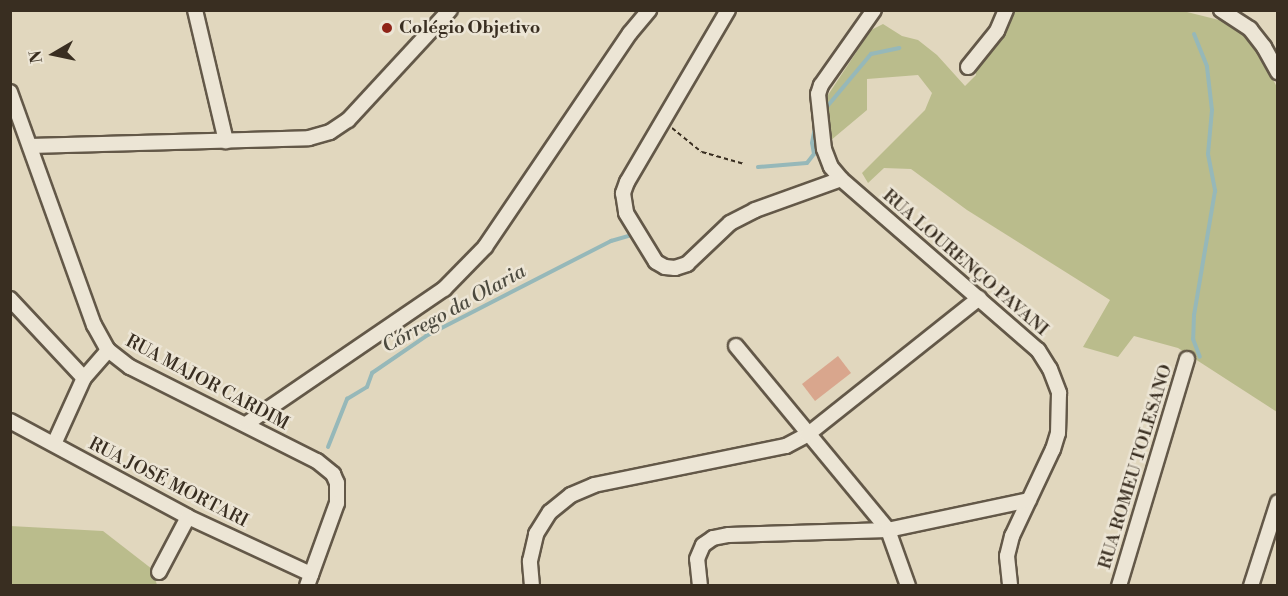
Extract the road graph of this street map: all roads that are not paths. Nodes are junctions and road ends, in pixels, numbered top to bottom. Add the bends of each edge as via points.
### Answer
1 (195, 10) edge
2 (450, 10) edge
3 (649, 10) edge
4 (728, 10) edge
5 (874, 10) edge
6 (1006, 10) edge
7 (1221, 10) edge
8 (968, 67) dead end
9 (1278, 72) edge
10 (10, 92) edge
11 (226, 141) junction
12 (30, 146) junction
13 (841, 179) junction
14 (979, 298) junction
15 (10, 299) edge
16 (736, 346) dead end
17 (108, 350) junction
18 (1187, 359) dead end
19 (84, 378) junction
20 (10, 421) edge
21 (246, 424) junction
22 (807, 435) junction
23 (54, 444) junction
24 (1029, 500) junction
25 (1278, 501) edge
26 (188, 517) junction
27 (888, 531) junction
28 (159, 572) dead end
29 (309, 580) edge
30 (532, 585) edge
31 (700, 585) edge
32 (908, 585) edge
33 (1010, 585) edge
34 (1119, 585) edge
35 (1251, 585) edge

1 - 11 street
2 - 11 street via 348,120 330,132 309,138
3 - 21 street via 485,247 444,289
4 - 13 street via 627,182 626,213 656,262 675,268 687,264 730,223
5 - 13 street, RUA LOURENÇO PAVANI via 818,94 824,149
6 - 8 street via 998,32
7 - 9 street via 1250,29
10 - 12 street, RUA MAJOR CARDIM
11 - 12 street
12 - 17 street, RUA MAJOR CARDIM via 94,325
13 - 14 street, RUA LOURENÇO PAVANI
14 - 22 street
14 - 24 street, RUA LOURENÇO PAVANI via 1038,350 1059,393 1058,433
15 - 19 street
16 - 22 street
17 - 19 street
17 - 21 street, RUA MAJOR CARDIM via 130,366
18 - 34 street, RUA ROMEU TOLESANO
19 - 23 street
20 - 23 street, RUA JOSÉ MORTARI
21 - 29 street, RUA MAJOR CARDIM via 326,467 337,483 337,503
22 - 27 street
22 - 30 street via 765,452 594,485 571,495 550,512 536,534 530,561
23 - 26 street, RUA JOSÉ MORTARI
24 - 27 street
24 - 33 street, RUA LOURENÇO PAVANI via 1007,556
25 - 35 street
26 - 28 street
26 - 29 street, RUA JOSÉ MORTARI
27 - 31 street via 713,538 702,546 697,559
27 - 32 street

